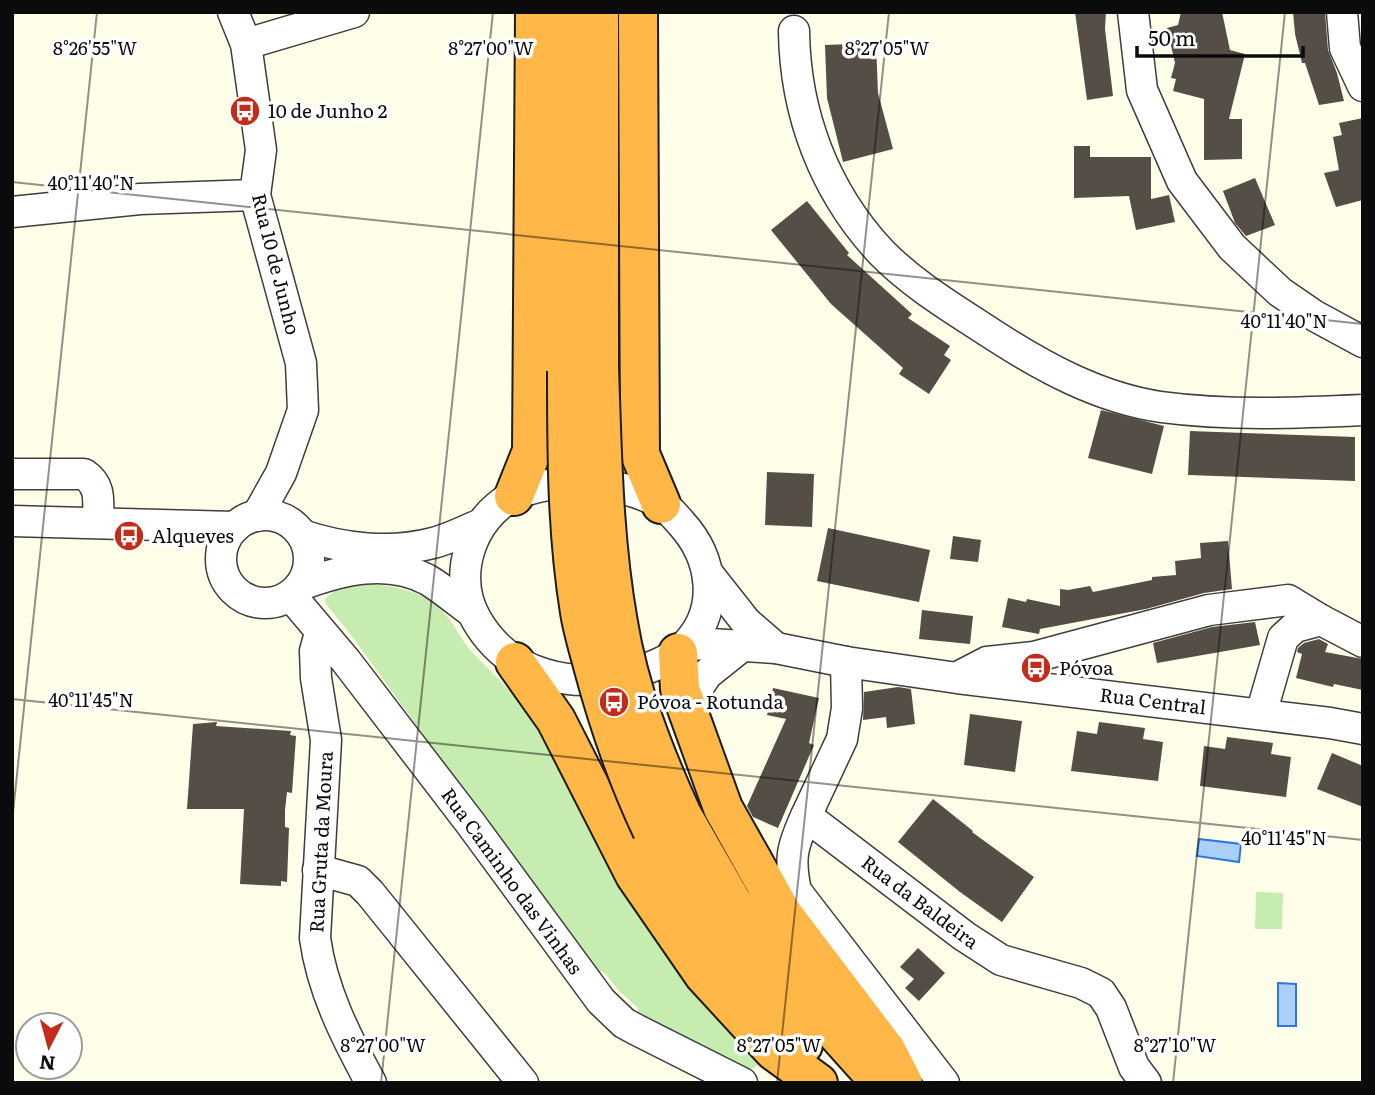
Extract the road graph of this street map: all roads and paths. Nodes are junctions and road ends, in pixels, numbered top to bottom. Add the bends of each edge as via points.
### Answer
1 (233, 12) edge
2 (354, 12) edge
3 (535, 12) edge
4 (565, 12) edge
5 (599, 12) edge
6 (638, 12) edge
7 (1133, 12) edge
8 (1342, 12) edge
9 (794, 31) dead end
10 (246, 44) junction
11 (1363, 86) edge
12 (255, 195) junction
13 (12, 212) edge
14 (1363, 342) edge
15 (583, 370) junction
16 (1363, 410) edge
17 (12, 474) edge
18 (513, 496) junction
19 (661, 504) junction
20 (12, 521) edge
21 (98, 522) junction
22 (479, 526) junction
23 (260, 529) junction
24 (709, 575) junction
25 (296, 591) junction
26 (472, 612) junction
27 (1321, 620) junction
28 (320, 633) junction
29 (1363, 642) edge
30 (742, 646) junction
31 (776, 648) junction
32 (682, 649) junction
33 (515, 662) junction
34 (846, 662) junction
35 (957, 678) junction
36 (1261, 714) junction
37 (690, 722) junction
38 (1363, 729) edge
39 (806, 816) junction
40 (667, 822) junction
41 (318, 870) junction
42 (371, 1083) edge
43 (523, 1083) edge
44 (743, 1083) edge
45 (818, 1083) edge
46 (837, 1083) edge
47 (881, 1083) edge
48 (903, 1083) edge
49 (944, 1083) edge
50 (1146, 1083) edge

1 - 10 street, Rua 10 de Junho
2 - 10 street
3 - 18 highway via 533,452
4 - 15 highway
5 - 15 highway
6 - 19 highway via 640,454
7 - 14 street via 1142,90 1182,181 1232,247 1280,292
8 - 11 street via 1345,48
9 - 16 street via 798,86 820,161 847,211 882,253 932,295 1030,359 1091,389 1160,407 1275,414
10 - 12 street, Rua 10 de Junho via 261,150
12 - 13 street via 140,199
12 - 23 street, Rua 10 de Junho via 302,363 303,410
15 - 40 highway, bridge via 618,626 655,755
17 - 21 street via 85,474 98,487
18 - 19 street via 544,485 586,482 626,488
18 - 22 street
19 - 24 street via 690,533
20 - 21 street
21 - 23 street
22 - 23 street via 405,548 348,547
22 - 26 street via 465,570
23 - 25 street via 308,547 307,573
23 - 25 street via 221,560 230,586 239,595 265,604
24 - 31 street, Rua Central via 746,622
24 - 32 street via 700,628
25 - 26 street via 335,572 391,569 429,581
25 - 28 street, Rua Caminho das Vinhas
26 - 33 street
27 - 29 street
27 - 35 street via 1288,600 1209,610 1034,657 987,662
27 - 36 street via 1295,627 1283,638
28 - 41 street, Rua Gruta da Moura via 316,678 326,740
28 - 44 street, Rua Caminho das Vinhas via 463,813 601,1001 624,1023
30 - 31 street, Rua Central
30 - 32 street, Rua Central via 711,643
30 - 37 street via 697,689
31 - 34 street, Rua Central
32 - 33 street via 651,668 610,680 554,678
32 - 37 highway via 680,689
33 - 45 highway via 556,720 635,875 704,975 774,1051
34 - 35 street, Rua Central
34 - 39 street via 842,739
35 - 36 street, Rua Central
36 - 38 street, Rua Central
37 - 48 highway via 723,808 782,914 886,1050
39 - 49 street via 793,844 796,891
39 - 50 street, Rua da Baldeira via 1000,960 1101,993 1134,1067
40 - 46 highway via 693,902 771,1009
40 - 47 highway via 794,986
41 - 42 street, Rua Gruta da Moura via 318,960 341,1028
41 - 43 street via 358,881 370,893

